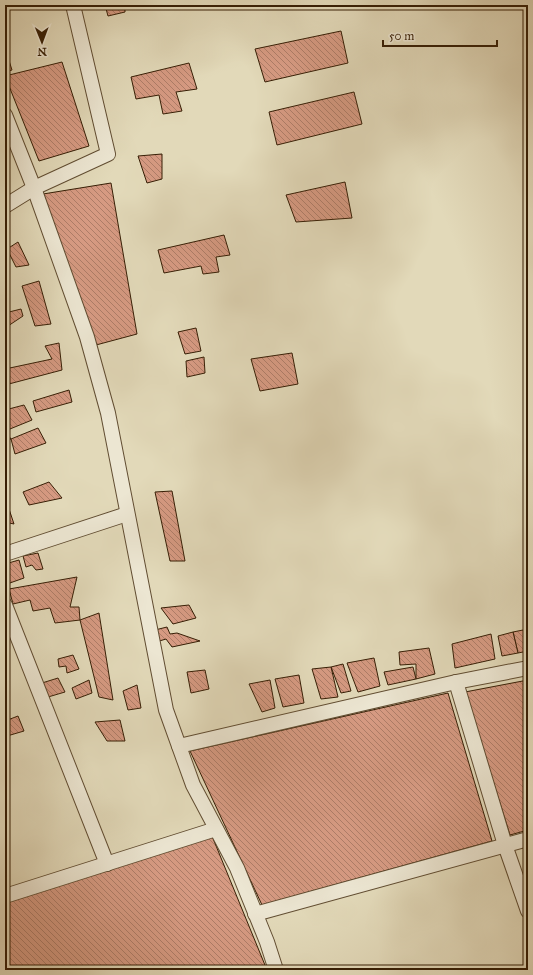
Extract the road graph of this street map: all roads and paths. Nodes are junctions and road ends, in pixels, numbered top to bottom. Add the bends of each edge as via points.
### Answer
1 (73, 5) edge
2 (5, 115) edge
3 (34, 188) junction
4 (5, 206) edge
5 (127, 514) junction
6 (5, 554) edge
7 (5, 605) edge
8 (528, 668) edge
9 (456, 682) junction
10 (179, 746) junction
11 (216, 829) junction
12 (528, 839) edge
13 (505, 845) junction
14 (107, 864) junction
15 (5, 896) edge
16 (528, 911) edge
17 (256, 914) junction
18 (276, 970) edge

1 - 3 street via 108,154
2 - 3 street
3 - 4 street
3 - 5 street via 89,345 108,414
5 - 6 street
5 - 10 street via 166,710
7 - 14 street
8 - 9 street
9 - 10 street
9 - 13 street
10 - 11 street via 193,785
11 - 14 street
11 - 17 street via 237,868
12 - 13 street
13 - 16 street
13 - 17 street
14 - 15 street
17 - 18 street

